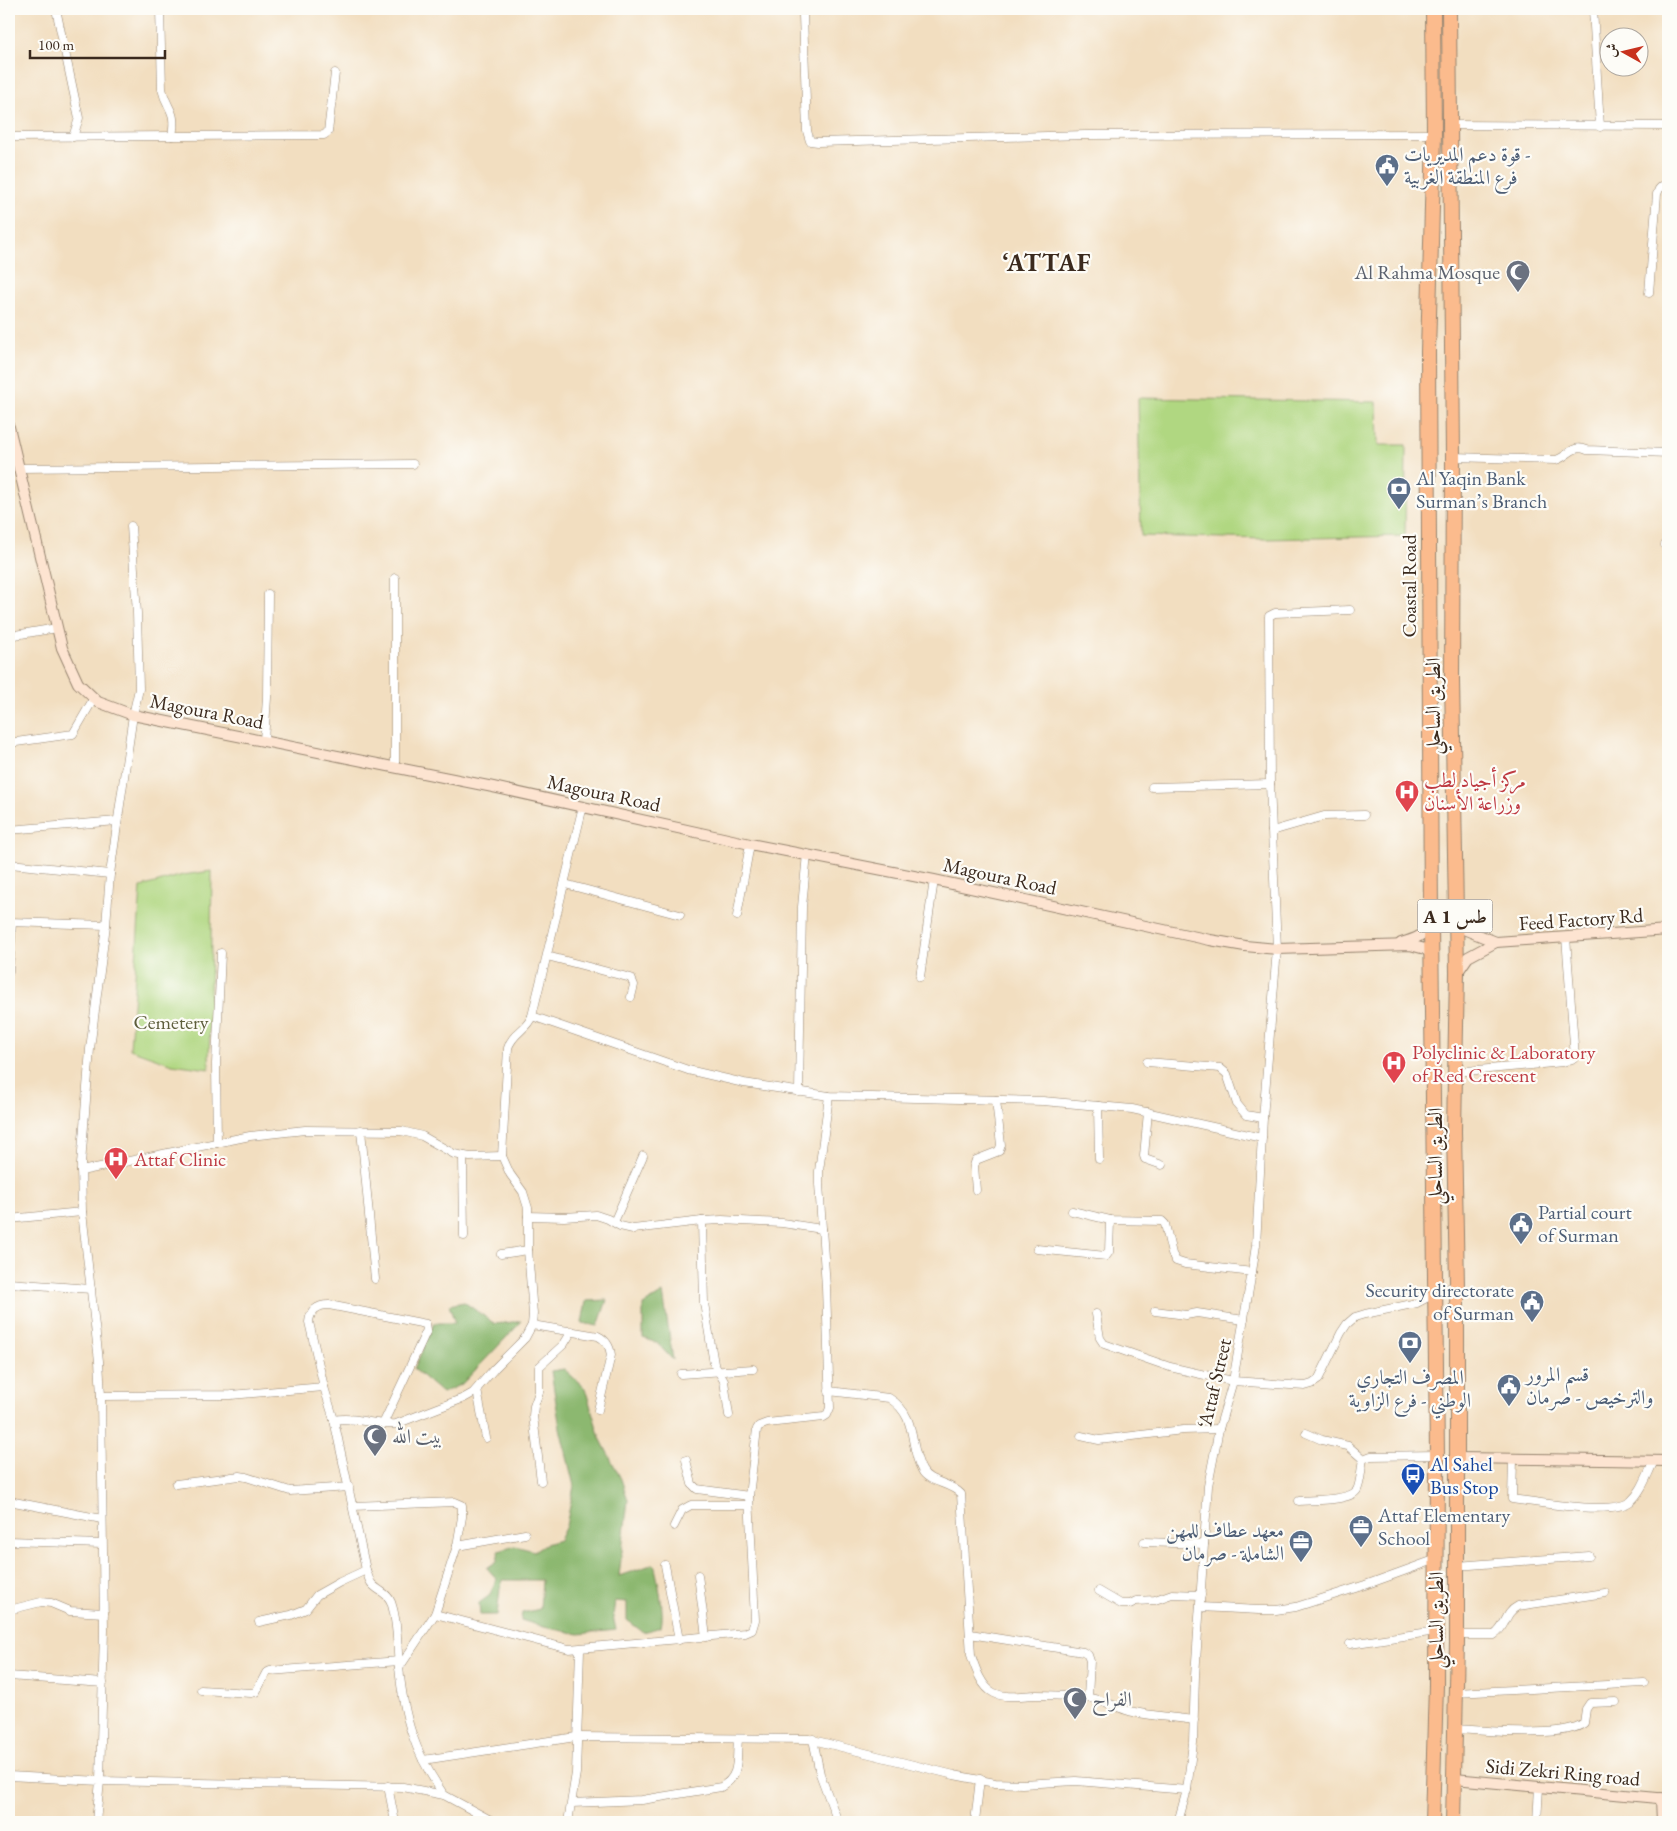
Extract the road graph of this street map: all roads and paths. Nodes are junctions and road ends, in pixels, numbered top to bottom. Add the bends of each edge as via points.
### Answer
1 (56, 9) edge
2 (160, 9) edge
3 (801, 9) edge
4 (1433, 9) edge
5 (1449, 9) edge
6 (1594, 9) edge
7 (335, 73) dead end
8 (1450, 125) junction
9 (1668, 126) edge
10 (1600, 127) junction
11 (1434, 134) junction
12 (172, 136) junction
13 (9, 137) edge
14 (73, 137) junction
15 (1668, 186) edge
16 (1649, 293) dead end
17 (1452, 349) junction
18 (1428, 352) junction
19 (9, 427) edge
20 (1668, 453) edge
21 (1453, 457) junction
22 (413, 464) dead end
23 (19, 468) junction
24 (131, 526) dead end
25 (395, 578) dead end
26 (268, 594) dead end
27 (1350, 610) dead end
28 (57, 628) junction
29 (9, 636) edge
30 (94, 698) junction
31 (133, 715) junction
32 (264, 740) junction
33 (9, 744) edge
34 (395, 767) junction
35 (1270, 784) junction
36 (1152, 787) dead end
37 (582, 806) junction
38 (1364, 815) dead end
39 (117, 821) junction
40 (9, 830) edge
41 (1272, 831) junction
42 (750, 844) junction
43 (807, 854) junction
44 (10, 864) edge
45 (110, 874) junction
46 (934, 880) junction
47 (565, 884) junction
48 (1454, 909) junction
49 (680, 915) dead end
50 (737, 916) dead end
51 (10, 922) edge
52 (1431, 922) junction
53 (106, 925) junction
54 (1668, 930) edge
55 (1566, 937) junction
56 (1496, 942) junction
57 (1393, 945) junction
58 (1277, 949) junction
59 (221, 952) dead end
60 (1431, 954) junction
61 (547, 956) junction
62 (9, 971) edge
63 (1457, 973) junction
64 (920, 977) dead end
65 (631, 997) dead end
66 (532, 1016) junction
67 (1146, 1062) dead end
68 (1456, 1072) junction
69 (799, 1092) junction
70 (829, 1096) junction
71 (996, 1100) junction
72 (1098, 1106) junction
73 (1148, 1112) junction
74 (1263, 1118) junction
75 (361, 1130) junction
76 (1262, 1138) junction
77 (218, 1143) junction
78 (464, 1156) junction
79 (502, 1156) junction
80 (644, 1156) dead end
81 (1099, 1159) dead end
82 (1162, 1165) dead end
83 (81, 1171) junction
84 (976, 1190) dead end
85 (82, 1212) junction
86 (1072, 1212) dead end
87 (528, 1216) junction
88 (9, 1219) edge
89 (1110, 1220) junction
90 (702, 1221) junction
91 (614, 1222) junction
92 (822, 1229) junction
93 (464, 1236) dead end
94 (1037, 1249) dead end
95 (528, 1250) junction
96 (501, 1254) dead end
97 (1252, 1272) junction
98 (375, 1278) dead end
99 (9, 1283) edge
100 (1457, 1285) junction
101 (91, 1288) junction
102 (1436, 1293) junction
103 (1155, 1311) dead end
104 (1096, 1314) dead end
105 (1244, 1320) junction
106 (532, 1325) junction
107 (572, 1332) junction
108 (753, 1369) dead end
109 (718, 1371) junction
110 (681, 1374) dead end
111 (1233, 1381) junction
112 (324, 1387) junction
113 (477, 1390) junction
114 (829, 1391) junction
115 (101, 1396) junction
116 (598, 1410) dead end
117 (730, 1415) dead end
118 (334, 1420) junction
119 (383, 1424) junction
120 (1220, 1429) junction
121 (1306, 1433) dead end
122 (1081, 1436) dead end
123 (486, 1438) dead end
124 (1437, 1455) junction
125 (1457, 1458) junction
126 (1363, 1459) junction
127 (1512, 1459) junction
128 (686, 1460) dead end
129 (1654, 1461) junction
130 (1668, 1461) edge
131 (541, 1481) dead end
132 (176, 1484) dead end
133 (349, 1487) junction
134 (749, 1496) junction
135 (9, 1501) edge
136 (1299, 1501) dead end
137 (749, 1505) junction
138 (353, 1506) junction
139 (102, 1519) junction
140 (674, 1526) dead end
141 (525, 1534) dead end
142 (9, 1541) edge
143 (1144, 1542) dead end
144 (102, 1544) junction
145 (1204, 1544) junction
146 (457, 1546) junction
147 (1589, 1556) dead end
148 (1437, 1559) junction
149 (665, 1566) dead end
150 (1457, 1566) junction
151 (366, 1570) junction
152 (698, 1575) dead end
153 (1099, 1591) dead end
154 (1605, 1593) dead end
155 (1201, 1595) junction
156 (1200, 1607) junction
157 (9, 1610) edge
158 (104, 1614) junction
159 (435, 1614) junction
160 (259, 1622) dead end
161 (1436, 1631) junction
162 (970, 1634) junction
163 (1457, 1635) junction
164 (706, 1637) junction
165 (679, 1640) junction
166 (1350, 1644) dead end
167 (580, 1649) junction
168 (399, 1664) junction
169 (9, 1676) edge
170 (102, 1683) junction
171 (1644, 1683) dead end
172 (201, 1690) dead end
173 (1456, 1693) junction
174 (1088, 1698) junction
175 (1616, 1702) dead end
176 (1194, 1720) junction
177 (1455, 1729) junction
178 (576, 1737) junction
179 (738, 1739) junction
180 (813, 1740) junction
181 (423, 1760) junction
182 (9, 1776) edge
183 (980, 1780) junction
184 (1455, 1780) junction
185 (100, 1781) junction
186 (388, 1786) junction
187 (1539, 1787) junction
188 (1187, 1790) junction
189 (444, 1796) junction
190 (1665, 1798) edge
191 (572, 1804) junction
192 (96, 1822) edge
193 (394, 1822) edge
194 (494, 1822) edge
195 (568, 1822) edge
196 (838, 1822) edge
197 (975, 1822) edge
198 (1178, 1822) edge
199 (1432, 1822) edge
200 (1453, 1822) edge
201 (1537, 1822) edge
202 (1662, 1822) edge

1 - 14 street via 79,118
2 - 12 street via 162,89 175,121
3 - 11 street via 810,141 1085,135
4 - 11 highway, Coastal Road / A 1 طس
5 - 8 highway, الطريق الساحلي / A 1 طس
6 - 10 street
7 - 12 street via 328,132 324,135
8 - 10 street
8 - 17 highway, الطريق الساحلي / A 1 طس
9 - 10 street
11 - 18 highway, Coastal Road / A 1 طس
12 - 14 street
13 - 14 street
15 - 16 street via 1662,186 1657,194
17 - 18 highway
17 - 21 highway, الطريق الساحلي / A 1 طس
18 - 52 highway, Coastal Road / A 1 طس
19 - 23 street, Magoura Road
20 - 21 street via 1579,447 1556,460
21 - 48 highway, الطريق الساحلي / A 1 طس
22 - 23 street
23 - 28 street, Magoura Road
24 - 31 street via 139,689
25 - 34 street
26 - 32 street
27 - 35 street, ‘Attaf Street via 1275,613 1270,616
28 - 29 street
28 - 30 street, Magoura Road via 78,683
30 - 31 street, Magoura Road
30 - 33 street via 73,734
31 - 32 street, Magoura Road
31 - 39 street
32 - 34 street, Magoura Road
34 - 37 street, Magoura Road
35 - 36 street
35 - 41 street, ‘Attaf Street
37 - 42 street, Magoura Road
37 - 47 street
38 - 41 street via 1324,816
39 - 40 street
39 - 45 street
41 - 58 street, ‘Attaf Street
42 - 43 street, Magoura Road
42 - 50 street
43 - 46 street, Magoura Road
43 - 69 street via 802,906
44 - 45 street
45 - 53 street
46 - 58 street, Magoura Road via 1210,940
46 - 64 street
47 - 49 street
47 - 61 street
48 - 56 street, Feed Factory Rd via 1466,930
48 - 63 highway, الطريق الساحلي / A 1 طس
51 - 53 street
51 - 62 street
52 - 57 street, Magoura Road via 1420,936
52 - 60 highway, Coastal Road / A 1 طس
53 - 83 street via 91,1043
54 - 55 street, Feed Factory Rd
55 - 56 street, Feed Factory Rd
55 - 68 street via 1575,1058 1563,1062
56 - 63 street, Feed Factory Rd via 1468,957
57 - 58 street, Magoura Road
57 - 60 street, Magoura Road via 1418,946
58 - 74 street, ‘Attaf Street
59 - 77 street via 216,1064
60 - 102 highway, Coastal Road / A 1 طس
61 - 65 street via 631,978 634,985
61 - 66 street
63 - 68 highway, الطريق الساحلي / A 1 طس
66 - 69 street via 688,1070
66 - 79 street via 529,1024 509,1043
67 - 74 street via 1220,1068 1227,1074 1237,1104 1246,1115
68 - 100 highway, الطريق الساحلي / A 1 طس
69 - 70 street
70 - 71 street
70 - 92 street via 819,1171
71 - 72 street
71 - 84 street via 1001,1146 999,1151 976,1160
72 - 73 street
72 - 81 street
73 - 76 street
73 - 82 street via 1144,1156
74 - 76 street, ‘Attaf Street
75 - 77 street via 278,1132
75 - 78 street via 391,1130 422,1136
75 - 98 street
76 - 97 street, ‘Attaf Street
77 - 83 street
78 - 79 street
78 - 93 street
79 - 87 street via 523,1192
80 - 91 street
83 - 85 street
85 - 88 street
85 - 101 street
86 - 89 street
87 - 91 street via 596,1215
87 - 95 street
89 - 94 street via 1109,1252 1106,1256
89 - 97 street via 1162,1221 1176,1261
90 - 91 street via 634,1229
90 - 92 street via 762,1222
90 - 109 street via 704,1303 714,1364
92 - 114 street
95 - 96 street
95 - 106 street
97 - 105 street, ‘Attaf Street
99 - 101 street
100 - 102 street
100 - 125 highway, الطريق الساحلي / A 1 طس
101 - 115 street
102 - 111 street via 1417,1303 1356,1317 1347,1324 1323,1372 1312,1384
102 - 124 highway, Coastal Road / A 1 طس
103 - 105 street
104 - 111 street via 1104,1344 1170,1367
105 - 111 street, ‘Attaf Street
106 - 107 street
106 - 113 street via 525,1338
107 - 116 street via 602,1338 610,1350
107 - 131 street via 538,1370 539,1388 533,1416
108 - 109 street
109 - 110 street
109 - 117 street via 724,1381
111 - 120 street, ‘Attaf Street
112 - 115 street via 231,1395
112 - 118 street
112 - 119 street via 309,1322 319,1306 329,1305 425,1323 427,1330
113 - 119 street via 400,1423
113 - 123 street
114 - 134 street via 829,1412 824,1417 759,1426
114 - 162 street via 889,1398 895,1402 908,1418 922,1472 956,1488 961,1494
115 - 139 street
118 - 119 street via 346,1418
118 - 133 street
120 - 122 street via 1099,1440
120 - 145 street, ‘Attaf Street via 1208,1486
121 - 126 street via 1348,1446
124 - 126 street via 1371,1456
124 - 148 highway, Coastal Road / A 1 طس
125 - 127 street
125 - 150 highway, الطريق الساحلي / A 1 طس
126 - 136 street via 1358,1488 1353,1494 1335,1499
127 - 129 street
127 - 129 street via 1512,1499 1600,1509 1619,1507 1629,1502 1641,1489
128 - 134 street via 692,1484 697,1489
129 - 130 street
132 - 133 street via 246,1477 290,1491
133 - 138 street
134 - 137 street
135 - 139 street
137 - 140 street via 690,1505 682,1510
137 - 164 street via 755,1623 752,1630 745,1633
138 - 146 street via 460,1503 463,1512
138 - 151 street
139 - 144 street
141 - 146 street
142 - 144 street
143 - 145 street
144 - 158 street
145 - 155 street, ‘Attaf Street
146 - 159 street
147 - 150 street
148 - 156 street via 1296,1607 1259,1610
148 - 161 highway, Coastal Road / A 1 طس
149 - 165 street
150 - 163 highway, الطريق الساحلي / A 1 طس
151 - 160 street via 316,1595 306,1608
151 - 168 street via 372,1585 391,1601
152 - 164 street
153 - 155 street via 1121,1604 1155,1600 1172,1594
154 - 163 street via 1518,1606 1508,1612 1494,1635
155 - 156 street, ‘Attaf Street
156 - 176 street, ‘Attaf Street
157 - 158 street via 41,1602 70,1611
158 - 170 street
159 - 167 street via 531,1640
159 - 168 street
161 - 166 street
161 - 199 highway, Coastal Road / A 1 طس
162 - 174 street via 974,1665 984,1684 995,1694
162 - 174 street via 1083,1652 1090,1661
163 - 173 highway, الطريق الساحلي / A 1 طس
164 - 165 street
165 - 167 street
167 - 178 street
168 - 172 street via 270,1672 266,1673 256,1692 251,1693
168 - 181 street via 407,1723
169 - 170 street
170 - 185 street
171 - 173 street
173 - 177 highway, الطريق الساحلي / A 1 طس
174 - 176 street via 1131,1711
175 - 177 street via 1590,1703 1584,1724 1571,1729 1525,1733
176 - 188 street, ‘Attaf Street
177 - 184 highway, الطريق الساحلي / A 1 طس
178 - 179 street
178 - 181 street
178 - 191 street
179 - 180 street
179 - 191 street via 735,1773 730,1782 721,1787 642,1800
180 - 183 street
180 - 196 street via 820,1774
181 - 189 street
182 - 185 street
183 - 188 street via 1009,1784 1076,1781
183 - 197 street
184 - 187 street, Sidi Zekri Ring road
184 - 200 highway, الطريق الساحلي / A 1 طس
185 - 186 street
185 - 192 street
186 - 189 street
186 - 193 street
187 - 190 street, Sidi Zekri Ring road
187 - 201 street
188 - 198 street, ‘Attaf Street
189 - 194 street
190 - 202 street
191 - 195 street

